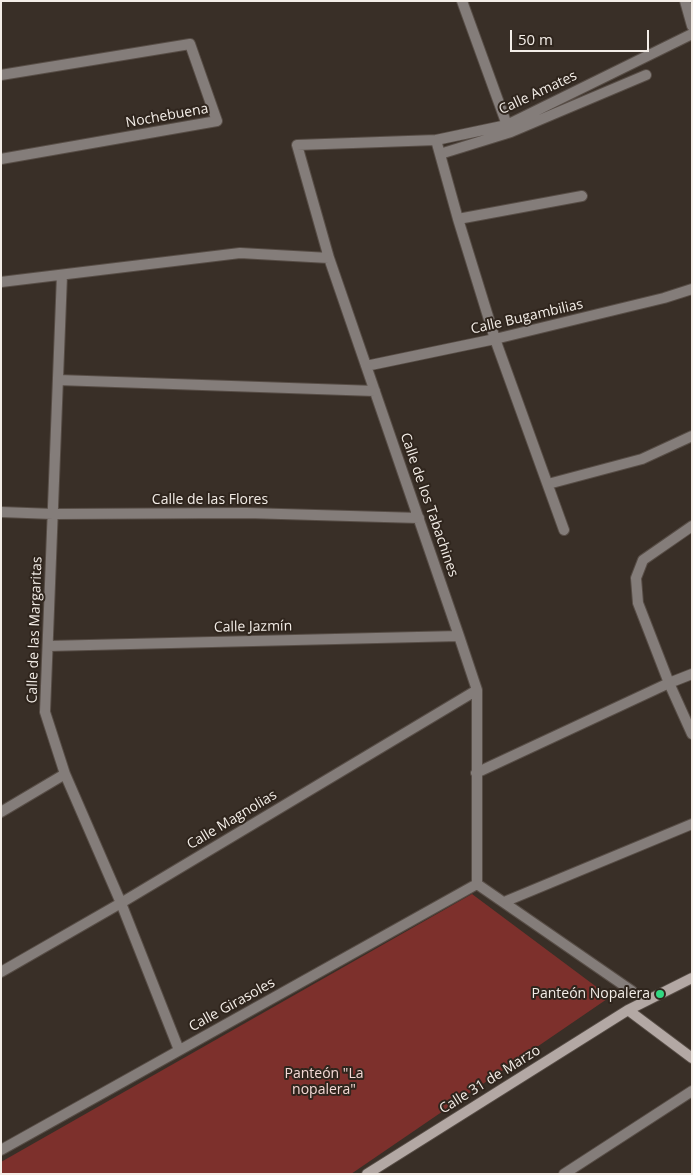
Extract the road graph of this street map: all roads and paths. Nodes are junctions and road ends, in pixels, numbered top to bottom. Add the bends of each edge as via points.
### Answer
1 (462, 1) edge
2 (685, 1) edge
3 (692, 26) edge
4 (692, 34) edge
5 (1, 75) edge
6 (646, 75) dead end
7 (507, 124) junction
8 (436, 140) junction
9 (297, 145) joint
10 (440, 154) junction
11 (1, 159) edge
12 (582, 196) dead end
13 (458, 219) junction
14 (329, 258) junction
15 (62, 275) junction
16 (1, 282) edge
17 (692, 289) edge
18 (495, 339) junction
19 (366, 366) junction
20 (58, 380) junction
21 (375, 392) junction
22 (692, 436) edge
23 (548, 484) junction
24 (1, 512) edge
25 (53, 514) junction
26 (419, 518) junction
27 (692, 526) edge
28 (564, 530) dead end
29 (459, 636) junction
30 (48, 646) junction
31 (692, 674) edge
32 (669, 683) junction
33 (477, 690) junction
34 (692, 734) edge
35 (476, 773) junction
36 (64, 774) junction
37 (1, 812) edge
38 (692, 824) edge
39 (477, 884) junction
40 (504, 902) junction
41 (121, 903) junction
42 (1, 972) edge
43 (692, 978) edge
44 (632, 991) dead end
45 (628, 1010) junction
46 (180, 1050) junction
47 (692, 1058) edge
48 (692, 1091) edge
49 (1, 1150) edge
50 (367, 1174) edge
51 (564, 1174) edge

1 - 7 street
2 - 3 street
4 - 7 street, Calle Amates
5 - 11 street, Nochebuena via 190,44 217,121
6 - 10 street via 511,132
7 - 8 street, Calle Amates
8 - 9 street, Calle Amates
8 - 10 street
9 - 14 street, Calle de los Tabachines
10 - 13 street
12 - 13 street
13 - 18 street
14 - 15 street via 240,254
14 - 19 street, Calle de los Tabachines
15 - 16 street
15 - 20 street, Calle de las Margaritas
17 - 18 street, Calle Bugambilias
18 - 19 street, Calle Bugambilias
18 - 23 street
19 - 21 street, Calle de los Tabachines
20 - 21 street
20 - 25 street, Calle de las Margaritas
21 - 26 street, Calle de los Tabachines
22 - 23 street via 642,459
23 - 28 street
24 - 25 street, Calle de las Flores
25 - 26 street, Calle de las Flores via 247,513
25 - 30 street, Calle de las Margaritas
26 - 29 street, Calle de los Tabachines
27 - 32 street via 643,560 636,578 638,603
29 - 30 street, Calle Jazmín
29 - 33 street, Calle de los Tabachines
30 - 36 street, Calle de las Margaritas via 45,712
31 - 32 street
32 - 34 street
32 - 35 street
33 - 35 street, Calle de los Tabachines
33 - 41 street, Calle Magnolias
35 - 39 street, Calle de los Tabachines
36 - 37 street
36 - 41 street, Calle de las Margaritas
38 - 40 street
39 - 40 street
39 - 46 street, Calle Girasoles
40 - 44 street
41 - 42 street, Calle Magnolias
41 - 46 street, Calle de las Margaritas
43 - 45 street, Calle 31 de Marzo
45 - 47 street
45 - 50 street, Calle 31 de Marzo
46 - 49 street, Calle Girasoles
48 - 51 street

